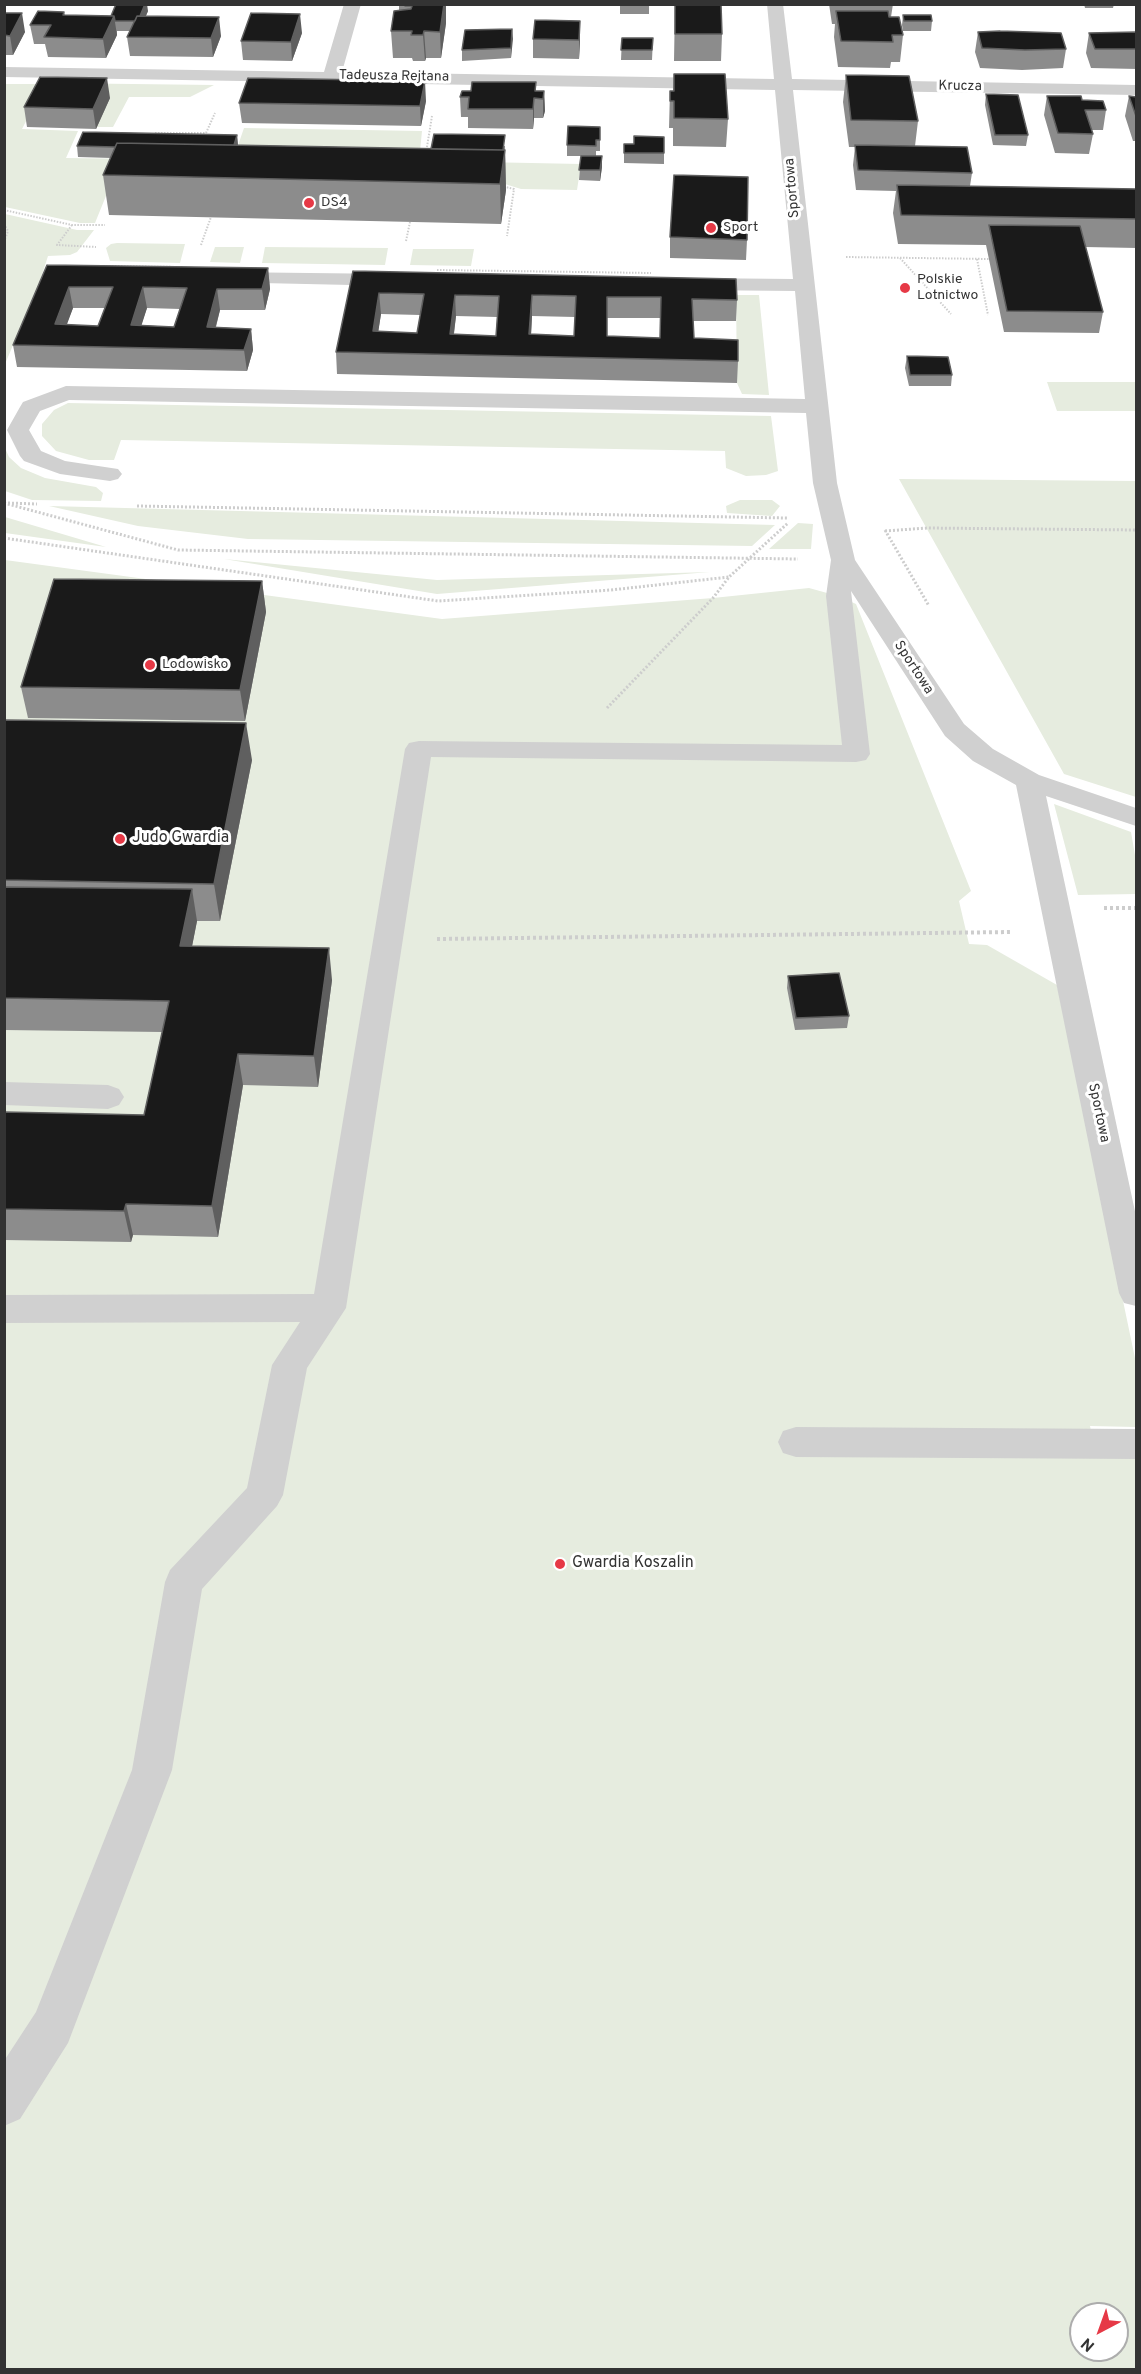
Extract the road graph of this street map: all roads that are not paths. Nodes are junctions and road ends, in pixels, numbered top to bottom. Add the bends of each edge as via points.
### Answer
1 (353, 4) edge
2 (774, 4) edge
3 (4, 72) edge
4 (332, 76) junction
5 (783, 84) junction
6 (1137, 90) edge
7 (201, 278) edge
8 (421, 280) edge
9 (670, 283) edge
10 (803, 285) junction
11 (816, 406) junction
12 (110, 474) dead end
13 (843, 560) junction
14 (1029, 781) junction
15 (1137, 817) edge
16 (4, 1093) edge
17 (108, 1097) dead end
18 (1137, 1293) edge
19 (329, 1308) junction
20 (4, 1309) edge
21 (796, 1442) dead end
22 (1137, 1444) edge
23 (4, 2103) edge

1 - 4 street
2 - 5 street, Sportowa
3 - 4 street, Tadeusza Rejtana
4 - 5 street, Tadeusza Rejtana
5 - 6 street, Krucza
5 - 10 street, Sportowa
7 - 8 street
9 - 10 street
10 - 11 street, Sportowa
11 - 12 street via 66,393 31,407 18,430 32,456 60,467
11 - 13 street, Sportowa via 825,483
13 - 14 street, Sportowa via 954,730 982,755
13 - 19 street via 838,596 856,754 419,749
14 - 15 street
14 - 18 street, Sportowa
16 - 17 street
19 - 20 street
19 - 23 street via 290,1365 264,1495 184,1582 152,1770 52,2026
21 - 22 street

